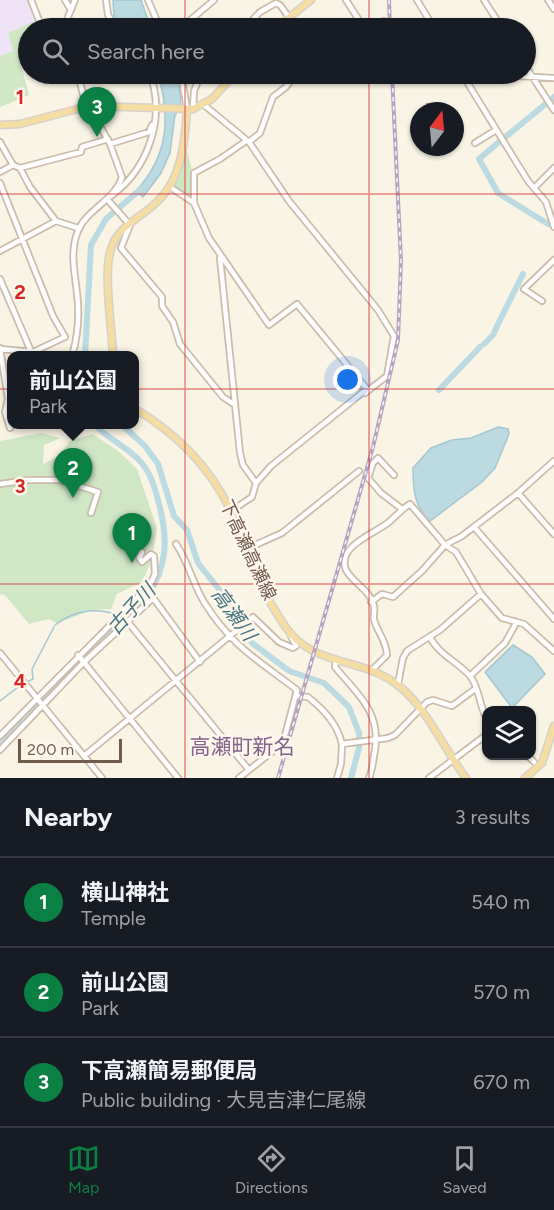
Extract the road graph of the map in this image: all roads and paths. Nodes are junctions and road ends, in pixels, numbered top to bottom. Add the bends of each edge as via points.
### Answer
1 (31, 0) edge
2 (65, 0) edge
3 (75, 0) edge
4 (106, 0) edge
5 (148, 0) edge
6 (214, 0) edge
7 (311, 0) edge
8 (346, 0) edge
9 (417, 0) edge
10 (484, 0) edge
11 (548, 0) edge
12 (554, 9) edge
13 (71, 10) junction
14 (38, 18) edge
15 (70, 18) edge
16 (110, 18) edge
17 (156, 18) edge
18 (193, 18) edge
19 (254, 18) edge
20 (289, 18) joint
21 (358, 18) edge
22 (428, 18) edge
23 (496, 18) edge
24 (536, 77) edge
25 (554, 78) edge
26 (81, 84) edge
27 (153, 84) edge
28 (184, 84) edge
29 (197, 84) edge
30 (225, 84) edge
31 (288, 84) edge
32 (468, 84) edge
33 (536, 84) edge
34 (204, 105) junction
35 (87, 106) junction
36 (154, 107) junction
37 (190, 109) junction
38 (554, 110) edge
39 (154, 121) junction
40 (0, 125) edge
41 (496, 130) junction
42 (247, 141) junction
43 (0, 142) edge
44 (109, 142) junction
45 (476, 143) dead end
46 (13, 165) junction
47 (20, 168) junction
48 (554, 168) edge
49 (0, 172) edge
50 (135, 174) junction
51 (120, 182) junction
52 (0, 183) edge
53 (170, 187) junction
54 (534, 188) junction
55 (107, 199) junction
56 (194, 203) junction
57 (553, 216) edge
58 (56, 221) junction
59 (128, 224) junction
60 (554, 227) edge
61 (78, 228) junction
62 (22, 240) junction
63 (0, 251) edge
64 (219, 255) junction
65 (554, 260) edge
66 (0, 279) edge
67 (542, 301) dead end
68 (0, 349) edge
69 (32, 351) edge
70 (39, 351) edge
71 (73, 351) edge
72 (113, 351) edge
73 (1, 369) edge
74 (365, 394) dead end
75 (7, 395) edge
76 (7, 403) edge
77 (235, 405) junction
78 (139, 411) edge
79 (7, 418) edge
80 (554, 461) edge
81 (359, 471) dead end
82 (394, 475) dead end
83 (256, 483) junction
84 (0, 484) edge
85 (518, 493) junction
86 (402, 509) junction
87 (231, 511) junction
88 (91, 513) dead end
89 (474, 527) junction
90 (554, 534) edge
91 (176, 544) dead end
92 (445, 545) junction
93 (244, 550) junction
94 (142, 552) dead end
95 (146, 588) junction
96 (482, 594) junction
97 (153, 597) junction
98 (371, 602) junction
99 (554, 619) edge
100 (127, 621) junction
101 (514, 621) junction
102 (287, 628) junction
103 (231, 637) junction
104 (430, 637) junction
105 (554, 651) edge
106 (0, 653) edge
107 (78, 655) junction
108 (336, 661) junction
109 (84, 662) junction
110 (200, 662) junction
111 (371, 671) junction
112 (470, 676) junction
113 (175, 682) junction
114 (398, 684) junction
115 (475, 689) junction
116 (296, 696) junction
117 (37, 698) junction
118 (42, 705) junction
119 (482, 707) edge
120 (419, 709) junction
121 (130, 719) junction
122 (554, 726) edge
123 (0, 736) edge
124 (482, 738) edge
125 (374, 740) junction
126 (343, 744) junction
127 (0, 748) edge
128 (84, 756) junction
129 (453, 762) junction
130 (249, 770) junction
131 (102, 778) edge
132 (178, 778) edge
133 (239, 778) edge
134 (337, 778) edge
135 (369, 778) edge
136 (429, 778) edge
137 (466, 778) edge
138 (525, 778) edge

1 - 14 street
2 - 13 street
3 - 13 street
4 - 16 street
5 - 17 street
6 - 18 street
7 - 20 main road
8 - 21 street
9 - 22 street
10 - 23 street
11 - 12 street
13 - 15 street
19 - 20 street via 276,3
24 - 25 street
26 - 35 street
27 - 36 street
28 - 37 street
29 - 37 street
30 - 34 main road
31 - 42 street via 273,98 260,133
32 - 41 street
33 - 38 street
34 - 37 main road
34 - 42 street
35 - 36 main road
35 - 40 main road via 20,124
35 - 44 street
36 - 37 main road
36 - 39 street
37 - 53 main road
39 - 44 street via 149,132
39 - 50 street via 151,144
41 - 45 street
41 - 54 street
42 - 56 street via 194,173
42 - 74 street via 394,336 387,376
43 - 46 street
44 - 47 street
44 - 51 street via 122,177
46 - 47 street
46 - 49 street
47 - 58 street
48 - 54 street
50 - 51 street
50 - 55 street
51 - 55 street
52 - 62 street
53 - 56 street
53 - 59 main road
54 - 57 street
55 - 59 street
55 - 61 street
56 - 64 street
57 - 60 street
58 - 61 street
58 - 62 street
59 - 72 main road via 114,241 109,255
59 - 77 street via 121,248 162,297 162,306 173,322 180,344 223,397
61 - 71 street via 73,259 78,329
62 - 63 street
62 - 70 street via 65,337
64 - 77 street
64 - 83 street via 269,325 297,304 367,388 271,466
65 - 67 street via 524,289
66 - 69 street
68 - 73 street
73 - 75 street
76 - 79 street
77 - 83 street via 243,465
78 - 87 main road, 下高瀬高瀬線 via 190,449
80 - 85 street
81 - 93 street via 282,533
82 - 86 street via 378,458 368,478
83 - 87 street via 252,497
84 - 88 street via 53,480 91,488 98,492
85 - 89 street
85 - 90 street
86 - 92 street via 410,504
86 - 98 street via 347,552 347,571
87 - 93 main road, 下高瀬高瀬線
89 - 92 street
89 - 99 street
91 - 103 street via 199,593
92 - 96 street via 456,552
92 - 98 street via 393,597 382,594
93 - 102 main road, 下高瀬高瀬線
94 - 95 street via 142,562 151,554 154,556 155,574
95 - 97 street
95 - 107 street
96 - 101 street via 502,618
96 - 104 street
97 - 100 street
97 - 110 street
98 - 111 street via 387,655
100 - 109 street
100 - 113 street
101 - 105 street via 524,624
101 - 112 street via 509,638
102 - 103 street via 295,643 293,648 279,642 253,617
102 - 108 main road, 下高瀬高瀬線 via 306,648
103 - 110 street
103 - 116 street via 297,690
104 - 112 street via 438,651
104 - 114 street via 407,651
106 - 117 street
107 - 109 street
107 - 117 street
108 - 111 main road, 下高瀬高瀬線
108 - 125 street via 335,667 369,706
109 - 118 street
109 - 121 street
110 - 113 street
111 - 114 main road, 下高瀬高瀬線
112 - 115 street
113 - 121 street
113 - 130 street
114 - 120 main road, 下高瀬高瀬線
115 - 119 street
115 - 120 street via 452,706 433,700
116 - 126 street via 308,696 337,726
116 - 130 street via 283,743
117 - 118 street
117 - 123 street
118 - 127 street
118 - 128 street
120 - 125 street via 395,735
120 - 129 main road, 下高瀬高瀬線
121 - 128 street
121 - 132 street
122 - 138 main road via 542,763
124 - 129 street
125 - 126 street
125 - 135 street
126 - 134 street
128 - 131 street
129 - 136 street
129 - 137 main road, 下高瀬高瀬線
130 - 133 street

